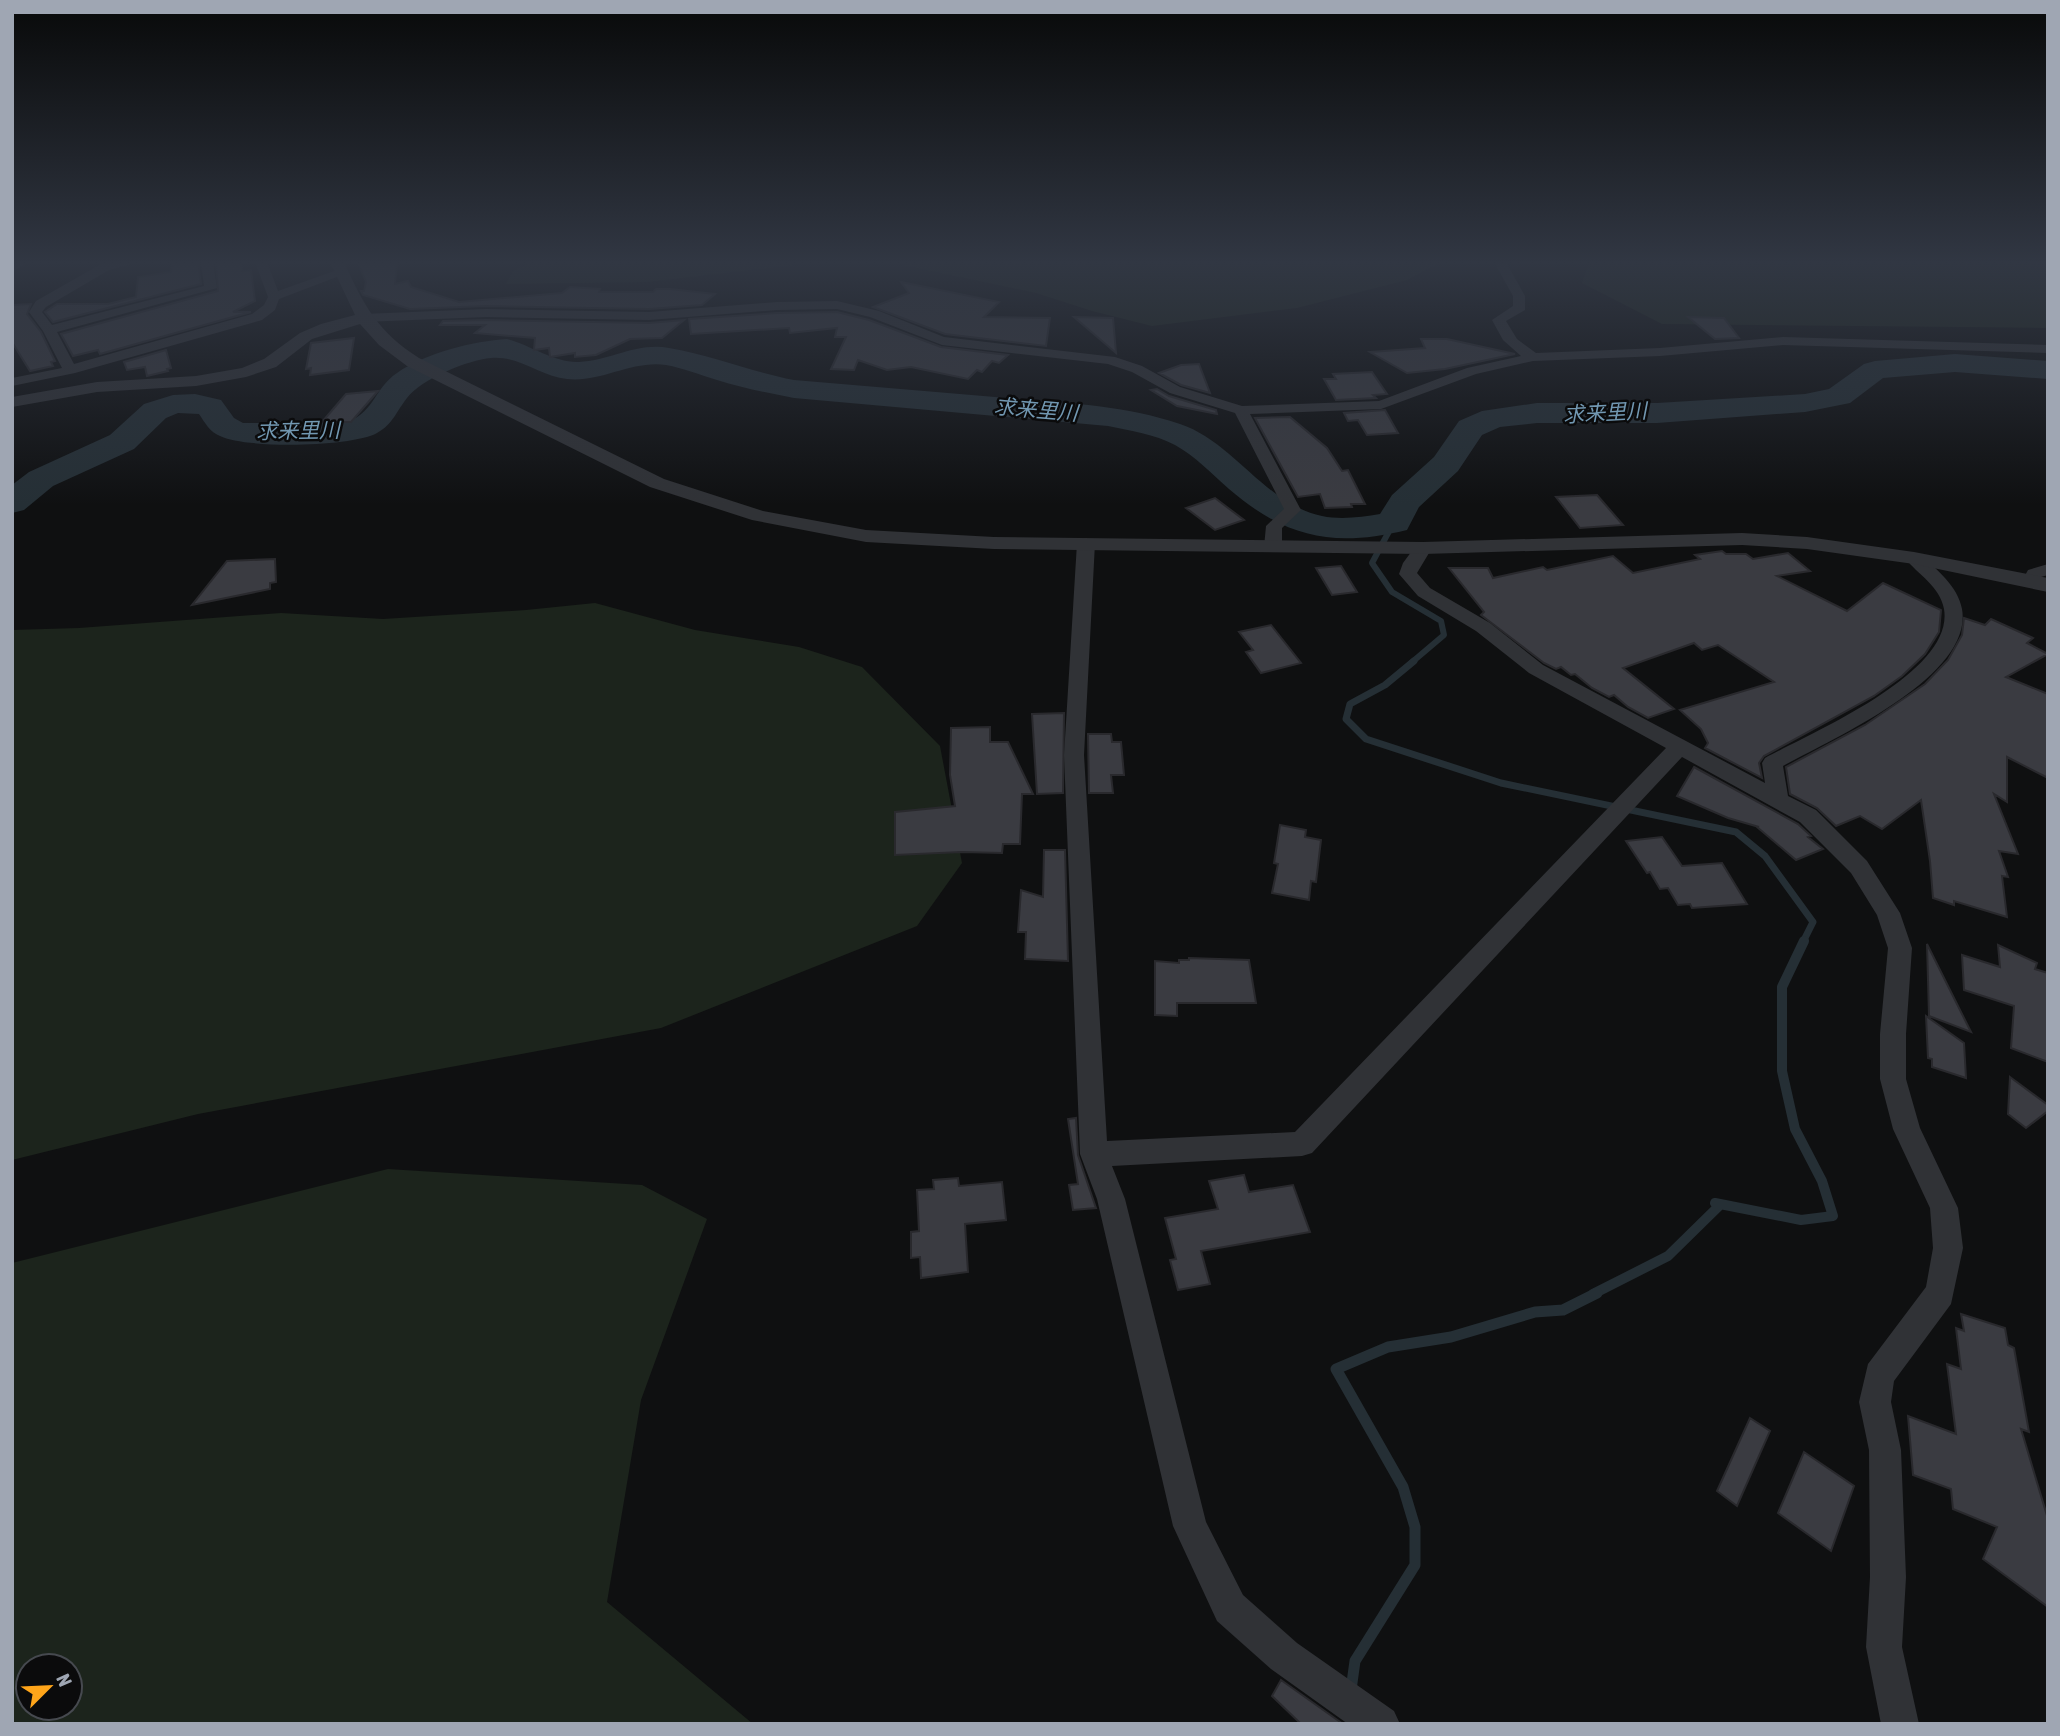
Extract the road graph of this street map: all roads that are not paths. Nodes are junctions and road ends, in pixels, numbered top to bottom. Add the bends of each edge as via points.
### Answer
1 (56, 343) edge
2 (168, 343) edge
3 (297, 343) edge
4 (385, 343) edge
5 (960, 343) edge
6 (1513, 343) edge
7 (1760, 343) edge
8 (1850, 343) edge
9 (2048, 349) edge
10 (1533, 357) junction
11 (70, 370) junction
12 (12, 382) edge
13 (12, 402) edge
14 (1241, 410) junction
15 (1086, 543) junction
16 (1273, 547) junction
17 (1414, 548) junction
18 (1914, 558) junction
19 (2042, 578) edge
20 (1678, 748) junction
21 (1778, 799) junction
22 (1094, 1154) junction
23 (1381, 1724) edge
24 (1900, 1724) edge

1 - 11 street
2 - 11 street
3 - 13 street via 270,363 246,372 196,381 97,387
4 - 15 street via 413,362 657,482 759,516 866,536
5 - 14 street via 1110,360 1175,390
6 - 10 street
7 - 10 street
8 - 9 street
10 - 14 street via 1472,371 1381,405
11 - 12 street
14 - 16 street via 1293,510 1274,526
15 - 16 street
15 - 22 street via 1074,755
16 - 17 street
17 - 18 street via 1742,538
17 - 20 street via 1408,574 1424,592 1483,627 1536,669
18 - 19 street
18 - 21 street via 1946,590 1954,625 1930,667 1887,698 1772,763
20 - 21 street
20 - 22 street via 1302,1144
21 - 24 street via 1808,816 1835,840 1888,912 1900,948 1893,1079 1908,1129 1944,1208 1948,1248 1940,1293 1879,1375 1875,1402 1885,1450 1888,1577 1884,1647
22 - 23 street via 1111,1199 1190,1526 1230,1608 1284,1656

